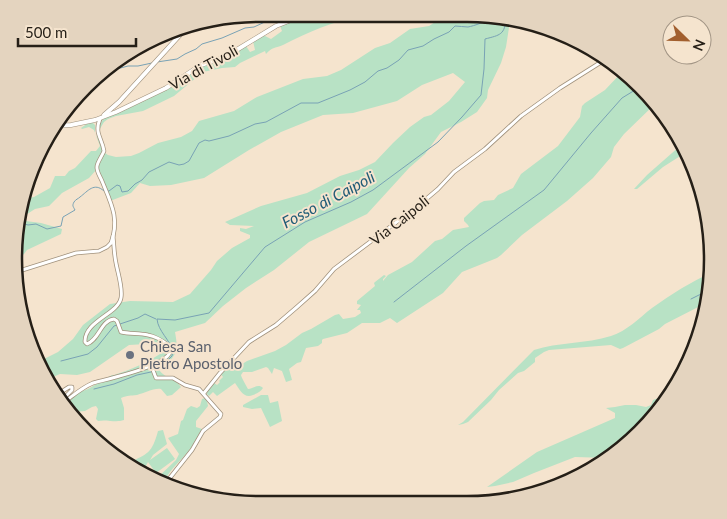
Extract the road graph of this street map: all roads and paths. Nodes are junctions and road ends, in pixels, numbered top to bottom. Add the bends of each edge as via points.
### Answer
1 (286, 22) edge
2 (178, 37) edge
3 (600, 63) edge
4 (100, 118) junction
5 (64, 125) edge
6 (113, 245) junction
7 (23, 270) edge
8 (151, 367) junction
9 (62, 391) edge
10 (204, 394) junction
11 (66, 397) edge
12 (67, 399) edge
13 (170, 478) edge

1 - 4 main road, Via di Tivoli via 224,57 201,65 163,89
2 - 4 main road via 119,102
3 - 10 street, Via Caipoli via 520,116 438,189 334,269 297,307 249,342
4 - 5 main road, Via di Tivoli
4 - 6 street via 98,132 104,151 97,168 115,218
6 - 7 street
6 - 8 street via 120,301 89,330 85,343 93,341 108,320 113,319 121,332 150,335 169,346 168,356
8 - 10 street via 155,377 174,378
8 - 12 street via 93,383
9 - 11 street via 72,387
10 - 13 street via 221,416 203,431

